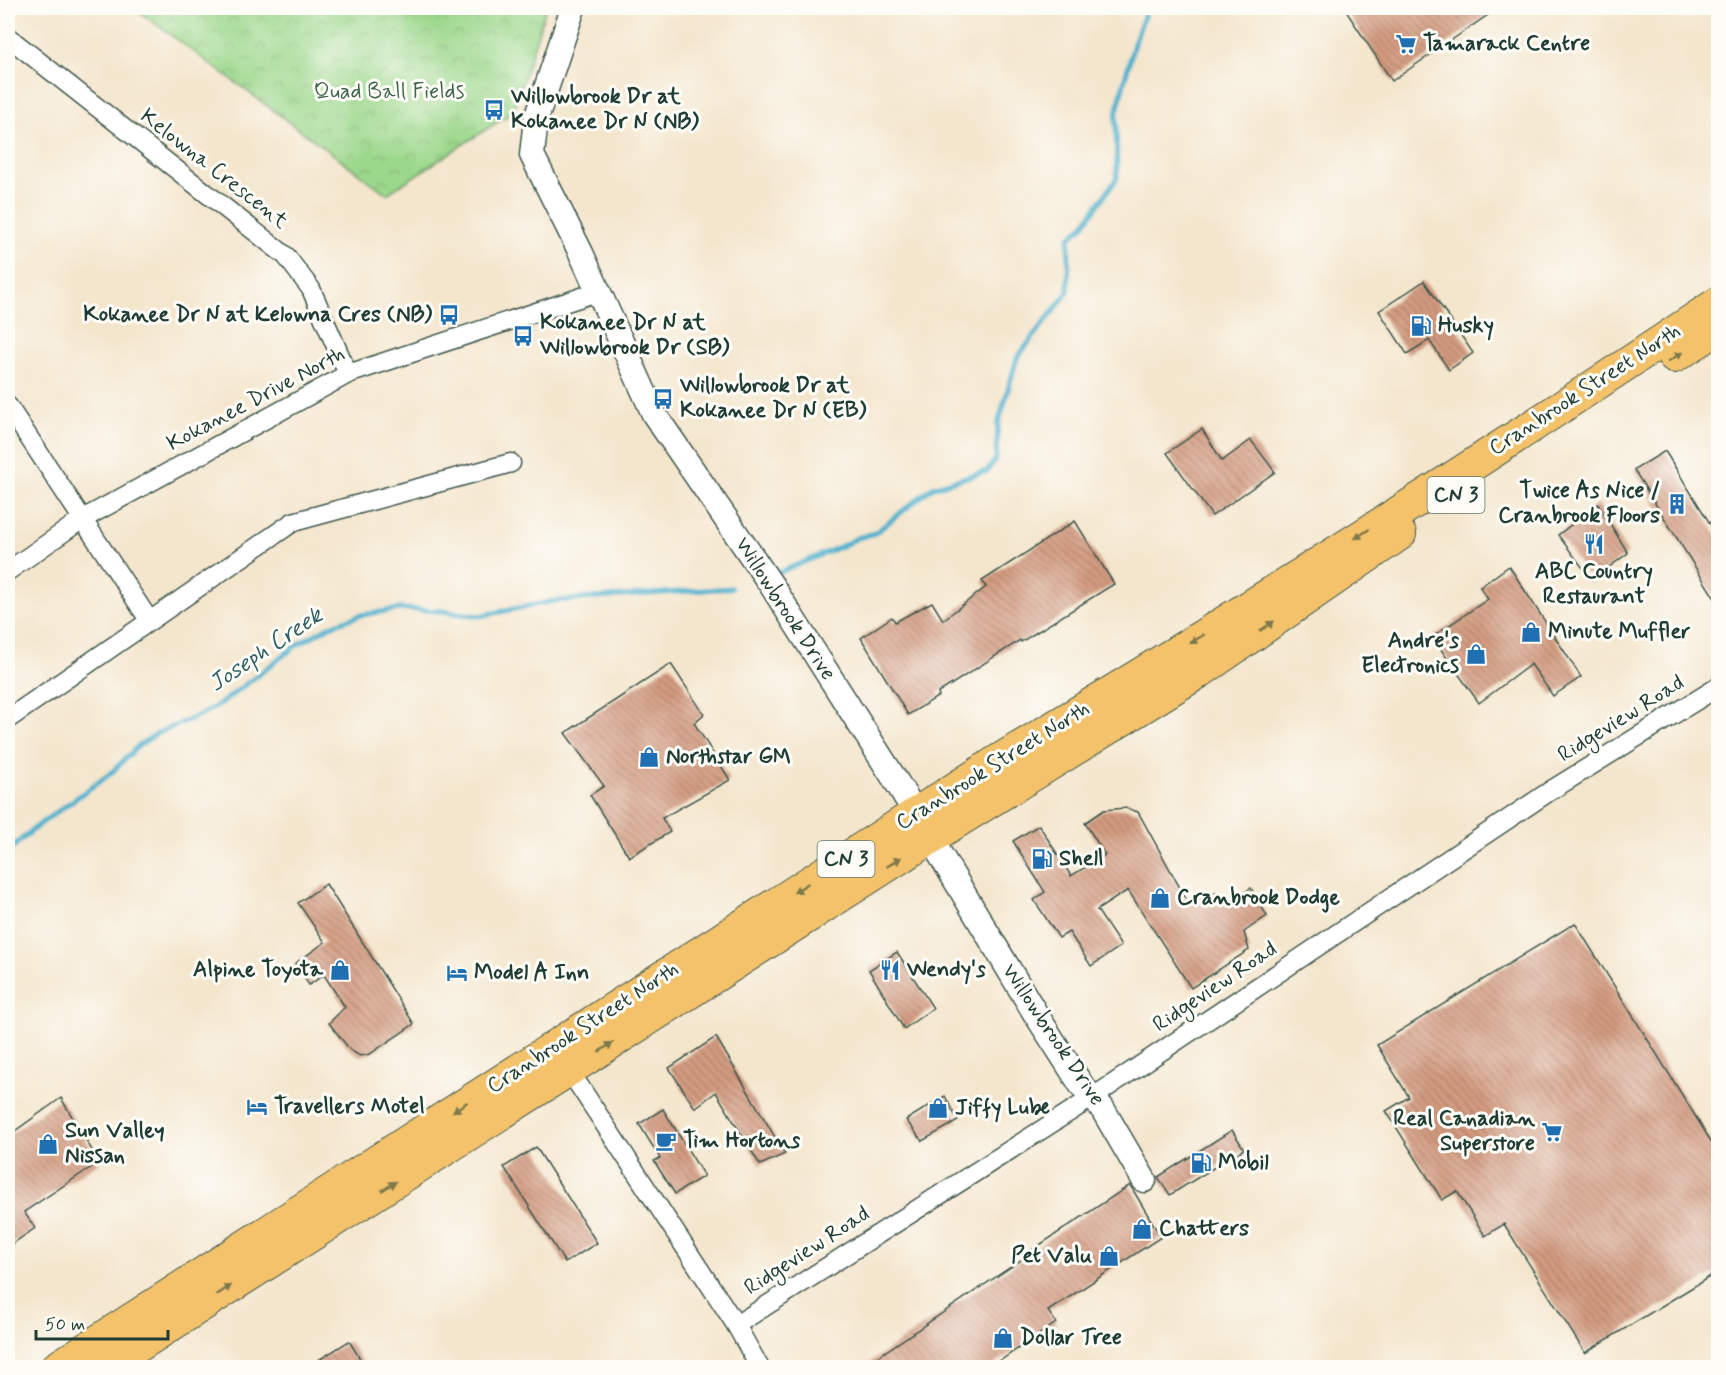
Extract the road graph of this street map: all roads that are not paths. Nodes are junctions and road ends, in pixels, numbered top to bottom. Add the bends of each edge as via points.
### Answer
1 (573, 8) edge
2 (8, 37) edge
3 (597, 292) junction
4 (1719, 303) edge
5 (1719, 329) edge
6 (348, 374) junction
7 (8, 406) edge
8 (511, 463) dead end
9 (81, 520) junction
10 (8, 571) edge
11 (149, 620) junction
12 (1719, 687) edge
13 (8, 719) edge
14 (922, 826) junction
15 (561, 1059) junction
16 (1093, 1097) junction
17 (1144, 1180) dead end
18 (736, 1325) junction
19 (56, 1368) edge
20 (104, 1368) edge
21 (760, 1368) edge

1 - 3 street, Willowbrook Drive via 536,119 532,155
2 - 6 street, Kelowna Crescent via 286,256 311,289
3 - 6 street, Kokanee Drive North
3 - 14 street, Willowbrook Drive via 654,414 771,586
4 -> 14 highway, Cranbrook Street North / CN 3 via 1126,684 996,762
14 -> 5 highway, Cranbrook Street North / CN 3 via 1201,671 1452,497
6 - 9 street, Kokanee Drive North
7 - 9 street
8 - 11 street via 293,522
9 - 10 street, Kokanee Drive North
9 - 11 street
11 - 13 street
12 - 16 street, Ridgeview Road via 1550,791
14 - 15 highway, Cranbrook Street North / CN 3
14 - 16 street, Willowbrook Drive via 1035,1013
15 - 18 street, Ridgeview Road
15 -> 19 highway, Cranbrook Street North / CN 3
20 -> 15 highway, Cranbrook Street North / CN 3
16 - 17 street, Willowbrook Drive
16 - 18 street, Ridgeview Road
18 - 21 street, Ridgeview Road

